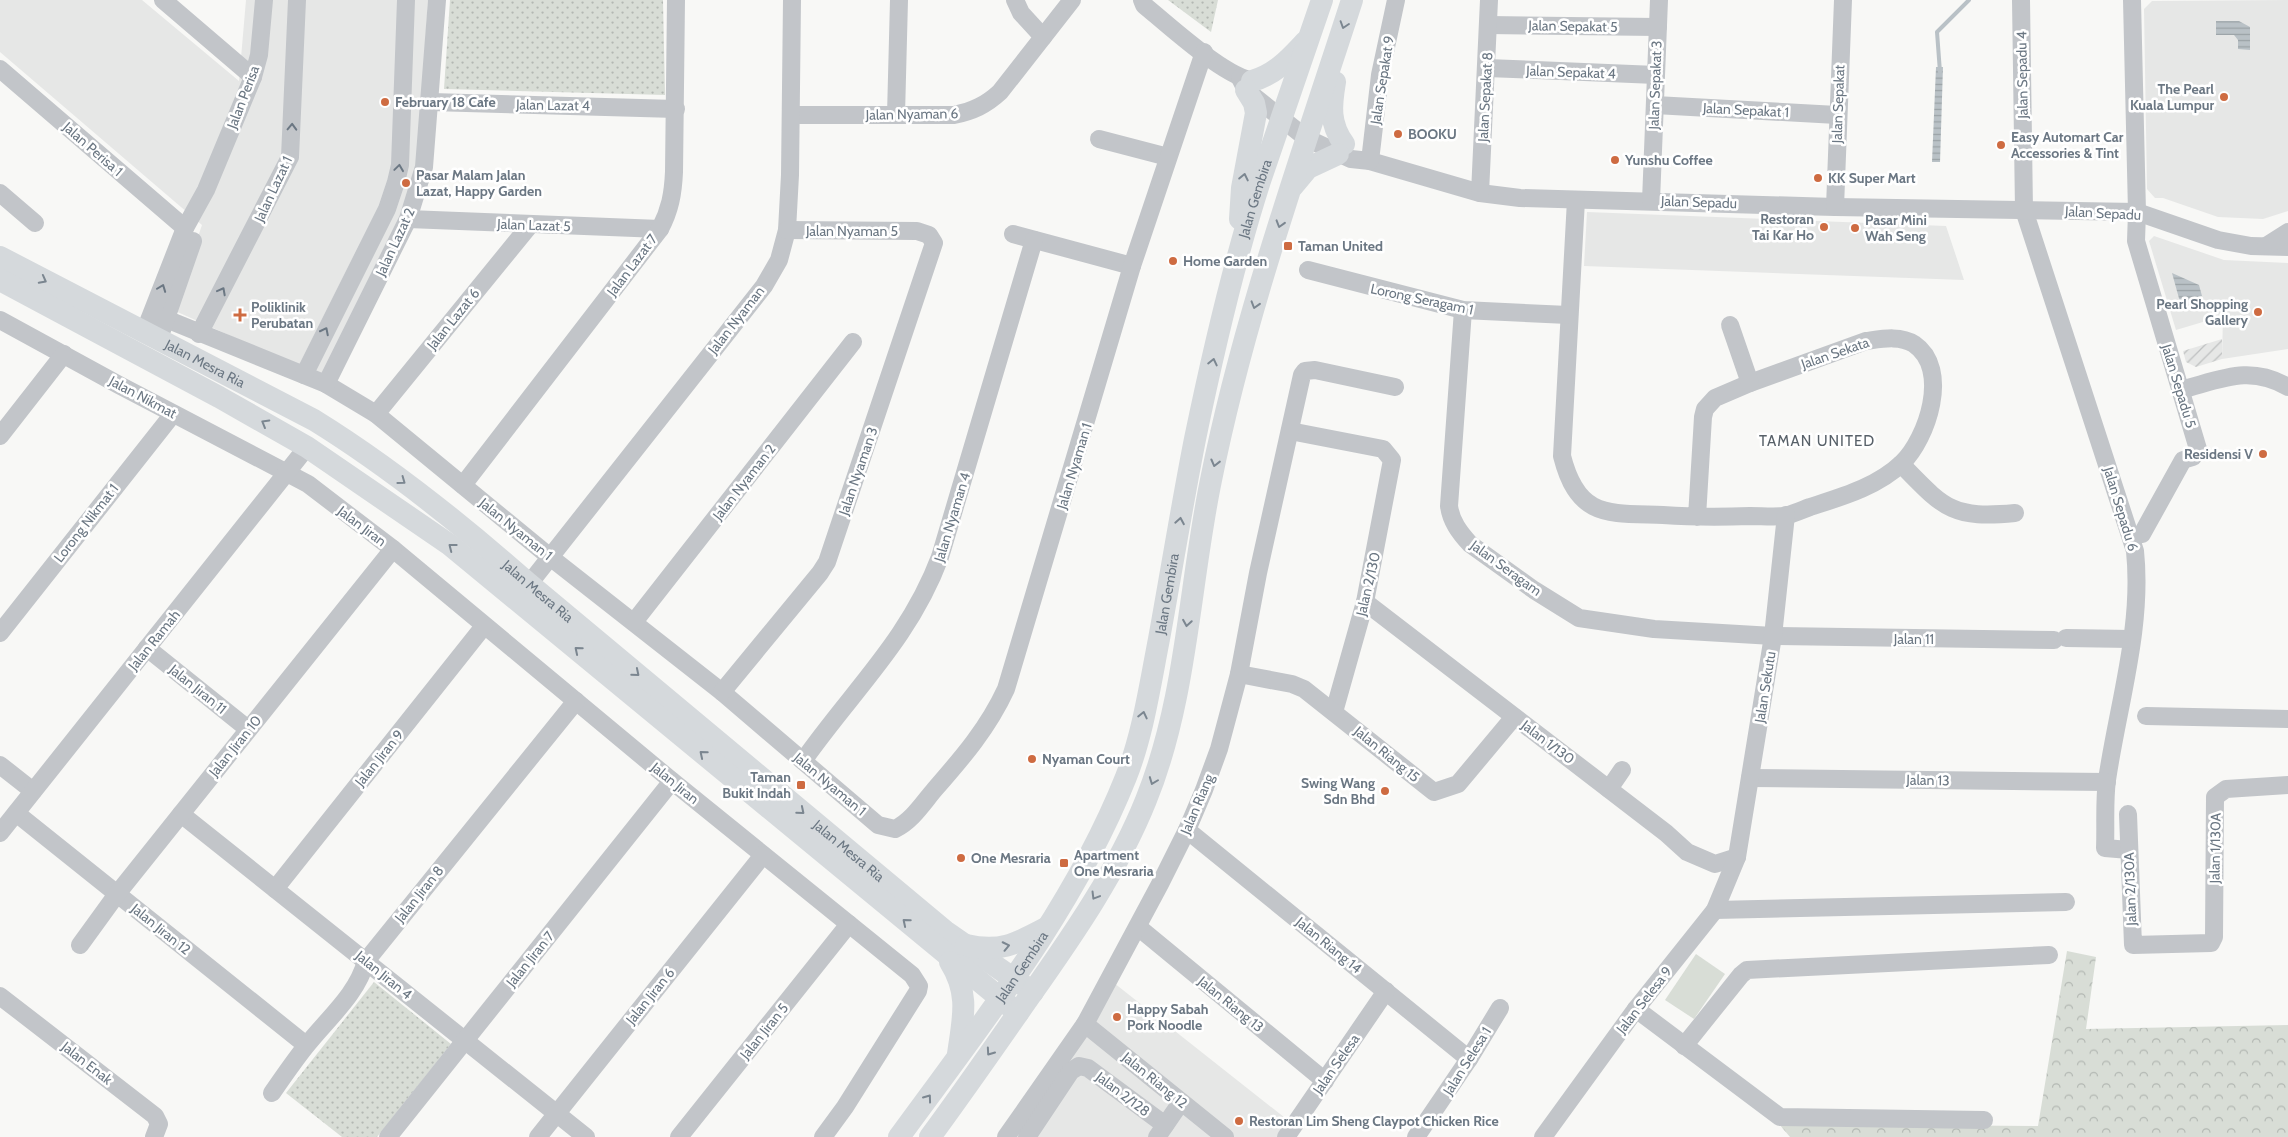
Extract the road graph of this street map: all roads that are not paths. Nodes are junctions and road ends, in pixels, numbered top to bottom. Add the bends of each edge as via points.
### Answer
1 (163, 0) edge
2 (264, 0) edge
3 (297, 0) edge
4 (406, 0) edge
5 (437, 0) edge
6 (676, 0) edge
7 (792, 0) edge
8 (899, 0) edge
9 (1015, 0) edge
10 (1072, 0) edge
11 (1142, 0) edge
12 (1322, 0) edge
13 (1352, 0) edge
14 (1396, 0) edge
15 (1490, 0) edge
16 (1659, 0) edge
17 (1843, 0) edge
18 (2021, 0) edge
19 (2132, 0) edge
20 (1488, 25) junction
21 (1658, 27) junction
22 (1310, 36) junction
23 (1043, 37) junction
24 (1336, 51) junction
25 (1204, 52) junction
26 (1487, 68) junction
27 (0, 69) edge
28 (1656, 75) junction
29 (253, 77) junction
30 (1246, 83) junction
31 (431, 102) junction
32 (1655, 105) junction
33 (676, 109) junction
34 (1285, 114) junction
35 (790, 115) junction
36 (1837, 115) junction
37 (896, 116) junction
38 (1307, 131) junction
39 (1099, 139) dead end
40 (1341, 149) junction
41 (1168, 157) junction
42 (1370, 161) junction
43 (206, 190) junction
44 (1290, 190) junction
45 (1480, 193) junction
46 (0, 194) edge
47 (1576, 200) junction
48 (1650, 200) junction
49 (1835, 207) junction
50 (2024, 210) junction
51 (2137, 212) junction
52 (408, 219) junction
53 (35, 223) dead end
54 (530, 225) junction
55 (185, 228) junction
56 (660, 229) junction
57 (786, 230) junction
58 (917, 231) joint
59 (2288, 232) edge
60 (1013, 234) dead end
61 (1034, 240) junction
62 (1243, 243) junction
63 (2266, 246) junction
64 (2288, 247) edge
65 (0, 257) edge
66 (1132, 266) junction
67 (1308, 270) dead end
68 (0, 280) edge
69 (1463, 310) junction
70 (1568, 315) junction
71 (0, 320) edge
72 (1730, 325) dead end
73 (154, 334) junction
74 (199, 334) junction
75 (110, 340) junction
76 (853, 342) dead end
77 (64, 354) junction
78 (164, 368) junction
79 (304, 375) junction
80 (1750, 382) junction
81 (326, 384) junction
82 (1394, 387) dead end
83 (2288, 387) edge
84 (2180, 390) junction
85 (282, 403) junction
86 (173, 414) junction
87 (376, 414) junction
88 (1290, 432) junction
89 (0, 436) edge
90 (345, 439) junction
91 (307, 447) junction
92 (1901, 464) junction
93 (288, 472) junction
94 (463, 485) junction
95 (2015, 513) dead end
96 (1786, 516) junction
97 (1697, 517) junction
98 (2132, 536) junction
99 (393, 549) junction
100 (550, 557) junction
101 (529, 584) junction
102 (1365, 602) junction
103 (634, 622) junction
104 (484, 626) junction
105 (0, 633) edge
106 (1773, 636) junction
107 (2131, 639) junction
108 (147, 648) junction
109 (1239, 674) junction
110 (722, 692) junction
111 (576, 701) junction
112 (1334, 712) junction
113 (1514, 716) junction
114 (2146, 716) dead end
115 (2288, 719) edge
116 (248, 729) junction
117 (802, 761) junction
118 (0, 765) edge
119 (1622, 770) dead end
120 (1750, 778) junction
121 (672, 781) junction
122 (2107, 782) junction
123 (2288, 785) edge
124 (1610, 789) junction
125 (33, 791) junction
126 (16, 813) junction
127 (181, 814) junction
128 (2128, 814) dead end
129 (1187, 830) junction
130 (0, 832) edge
131 (2128, 850) junction
132 (763, 855) junction
133 (1736, 857) junction
134 (275, 889) junction
135 (117, 894) junction
136 (2066, 902) dead end
137 (1715, 910) junction
138 (849, 924) junction
139 (1138, 927) junction
140 (1047, 928) junction
141 (2211, 943) joint
142 (80, 945) dead end
143 (953, 948) junction
144 (2050, 956) dead end
145 (366, 961) junction
146 (1014, 980) junction
147 (1386, 991) junction
148 (1033, 992) junction
149 (0, 996) edge
150 (999, 999) junction
151 (1500, 1008) dead end
152 (1636, 1010) junction
153 (1018, 1012) junction
154 (1083, 1026) junction
155 (465, 1040) junction
156 (306, 1045) junction
157 (1684, 1046) junction
158 (957, 1057) junction
159 (1469, 1059) junction
160 (1324, 1080) junction
161 (272, 1093) dead end
162 (953, 1106) junction
163 (1177, 1108) junction
164 (557, 1113) junction
165 (1984, 1120) dead end
166 (1161, 1131) edge
167 (154, 1137) edge
168 (388, 1137) edge
169 (538, 1137) edge
170 (586, 1137) edge
171 (680, 1137) edge
172 (823, 1137) edge
173 (899, 1137) edge
174 (930, 1137) edge
175 (944, 1137) edge
176 (1006, 1137) edge
177 (1027, 1137) edge
178 (1211, 1137) edge
179 (1225, 1137) edge
180 (1286, 1137) edge
181 (1416, 1137) edge
182 (1542, 1137) edge

1 - 29 street
2 - 29 street, Jalan Perisa via 259,54
74 -> 3 street, Jalan Lazat 1 via 290,157
79 -> 4 street, Jalan Lazat 2 via 387,209 396,182 400,165
5 - 31 street, Jalan Lazat 2
6 - 33 street, Jalan Lazat 7
7 - 35 street, Jalan Nyaman
8 - 37 street
9 - 23 street via 1021,13
10 - 23 street, Jalan Nyaman 6
11 - 25 street, Jalan Sepadu via 1144,5
12 - 22 main road, Jalan Gembira
13 -> 24 main road, Jalan Gembira
14 - 42 street, Jalan Sepakat 9 via 1380,75
15 - 20 street, Jalan Sepakat 8
16 - 21 street, Jalan Sepakat 3
17 - 36 street, Jalan Sepakat
18 - 50 street, Jalan Sepadu 4
19 - 51 street, Jalan Sepadu 5
20 - 21 street, Jalan Sepakat 5
20 - 26 street, Jalan Sepakat 8
21 - 28 street, Jalan Sepakat 3
22 - 30 main road via 1272,73
22 - 34 main road, Jalan Gembira
23 - 37 street, Jalan Nyaman 6 via 988,103 954,115
24 - 38 main road, Jalan Gembira
24 - 40 main road via 1331,109 1332,124
25 - 30 street, Jalan Sepadu
25 - 41 street, Jalan Nyaman 1
26 - 28 street, Jalan Sepakat 4
26 - 45 street, Jalan Sepakat 8
27 - 55 street, Jalan Perisa 1
28 - 32 street, Jalan Sepakat 3
29 - 43 street, Jalan Perisa
30 - 34 street, Jalan Sepadu
62 -> 30 main road via 1239,213 1256,114
31 - 33 street, Jalan Lazat 4
31 - 52 street, Jalan Lazat 2 via 424,167
32 - 36 street, Jalan Sepakat 1
32 - 48 street, Jalan Sepakat 3
33 - 56 street, Jalan Lazat 7 via 673,198
34 - 38 street, Jalan Sepadu
34 - 62 main road, Jalan Gembira via 1260,181
35 - 37 street, Jalan Nyaman 6
35 - 57 street, Jalan Nyaman
36 - 49 street, Jalan Sepakat
38 - 40 street, Jalan Sepadu
38 - 44 main road, Jalan Gembira
39 - 41 street
40 - 42 street, Jalan Sepadu
40 - 44 main road via 1308,168
41 - 66 street, Jalan Nyaman 1
42 - 45 street, Jalan Sepadu
43 - 55 street, Jalan Perisa
43 - 73 street, Jalan Perisa via 202,213
44 -> 148 main road, Jalan Gembira via 1246,333 1211,480 1173,713 1162,757 1145,803 1120,854 1079,924
45 - 47 street, Jalan Sepadu
46 - 53 street
47 - 48 street, Jalan Sepadu
47 - 70 street, Jalan Sekata
48 - 49 street, Jalan Sepadu
49 - 50 street, Jalan Sepadu
50 - 51 street, Jalan Sepadu
50 - 98 street, Jalan Sepadu 6
51 - 63 street, Jalan Sepadu via 2218,240
51 - 84 street, Jalan Sepadu 5 via 2136,241
52 - 54 street, Jalan Lazat 5
52 - 81 street, Jalan Lazat 2
54 - 56 street, Jalan Lazat 5
54 - 87 street, Jalan Lazat 6
73 -> 55 street, Jalan Perisa
56 - 94 street, Jalan Lazat 7
57 - 58 street, Jalan Nyaman 5
57 - 100 street, Jalan Nyaman via 778,260 764,286
58 - 110 street, Jalan Nyaman 3 via 929,235 934,243 831,552 820,573
59 - 63 street
60 - 61 street
61 - 66 street
61 - 117 street, Jalan Nyaman 4 via 946,539 930,583 894,645
140 -> 62 main road, Jalan Gembira via 1090,855 1127,773 1143,718 1195,439
63 - 64 street, Jalan Sepadu
65 -> 73 main road, Jalan Mesra Ria
66 - 117 street, Jalan Nyaman 1 via 1006,689 986,728 910,819 895,829 878,825
67 - 69 street, Lorong Seragam 1
68 - 75 main road, Jalan Mesra Ria
69 - 70 street, Lorong Seragam 1
69 - 106 street, Jalan Seragam via 1449,506 1462,535 1534,590 1579,618 1654,628
70 - 97 street, Jalan Sekata via 1562,456 1575,490 1602,512
71 - 77 street, Jalan Nikmat
72 - 80 street
73 - 74 street, Jalan Nyaman 1
73 - 75 main road
73 - 78 main road
73 - 85 main road, Jalan Mesra Ria
74 - 79 street, Jalan Nyaman 1
75 - 78 main road, Jalan Mesra Ria
76 - 103 street, Jalan Nyaman 2
77 - 86 street, Jalan Nikmat
77 - 89 street
91 -> 78 main road, Jalan Mesra Ria
79 - 81 street, Jalan Nyaman 1
80 - 92 street, Jalan Sekata via 1866,341 1893,339 1914,344 1923,353 1933,382 1931,408 1920,437
80 - 97 street, Jalan Sekata via 1715,398 1705,409
81 - 87 street, Jalan Nyaman 1
82 - 88 street, Jalan Riang via 1315,370 1305,371 1300,379
83 - 84 street via 2258,374 2238,375
84 - 98 street, Jalan Sepadu 5 via 2198,449 2193,457 2183,460 2142,534
85 - 90 main road, Jalan Mesra Ria
85 - 91 main road via 299,423
86 - 93 street, Jalan Nikmat
86 - 105 street, Lorong Nikmat 1
87 - 94 street, Jalan Nyaman 1
88 - 102 street, Jalan 2/130 via 1383,449 1390,455 1392,465
88 - 109 street, Jalan Riang
90 - 91 main road via 322,440
90 -> 101 main road, Jalan Mesra Ria via 466,528
91 - 93 street, Jalan Ramah
143 -> 91 main road, Jalan Mesra Ria via 450,545
92 - 95 street via 1944,506 1987,516
92 - 96 street, Jalan Sekata via 1864,488
93 - 99 street, Jalan Jiran
93 - 108 street, Jalan Ramah
94 - 100 street, Jalan Nyaman 1
96 - 97 street, Jalan Sekata
96 - 106 street, Jalan Sekutu
98 - 107 street, Jalan Sepadu 6 via 2138,579
99 - 104 street, Jalan Jiran
99 - 116 street, Jalan Jiran 10
100 - 101 street, Jalan Nyaman
100 - 103 street, Jalan Nyaman 1
101 -> 143 main road, Jalan Mesra Ria via 913,905
102 - 112 street, Jalan 2/130
102 - 113 street, Jalan 1/130
103 - 110 street, Jalan Nyaman 1
104 - 111 street, Jalan Jiran
104 - 134 street, Jalan Jiran 9
106 - 107 street, Jalan 11
106 - 120 street, Jalan Sekutu
107 - 122 street, Jalan Sepadu 6
108 - 116 street, Jalan Jiran 11
108 - 125 street, Jalan Ramah
109 - 112 street, Jalan Riang 15 via 1298,686
109 - 129 street, Jalan Riang via 1219,749
110 - 117 street, Jalan Nyaman 1
111 - 121 street, Jalan Jiran
111 - 145 street, Jalan Jiran 8
112 - 113 street, Jalan Riang 15 via 1434,792 1458,784
113 - 124 street, Jalan 1/130
114 - 115 street
116 - 127 street, Jalan Jiran 10
118 - 125 street
119 - 124 street
120 - 122 street, Jalan 13
120 - 133 street, Jalan Sekutu
121 - 132 street, Jalan Jiran
121 - 155 street, Jalan Jiran 7
122 - 131 street, Jalan Sepadu 6 via 2105,848
123 - 141 street, Jalan 1/130A via 2226,789 2215,797 2214,937
124 - 133 street, Jalan 1/130 via 1687,852 1715,864
125 - 126 street, Jalan Ramah
126 - 130 street, Jalan Ramah
126 - 135 street, Jalan Jiran 12
127 - 134 street, Jalan Jiran 4
127 - 135 street, Jalan Jiran 10
128 - 131 street, Jalan 2/130A
129 - 139 street, Jalan Riang
129 - 147 street, Jalan Riang 14
131 - 141 street, Jalan 2/130A via 2133,945
132 - 138 street, Jalan Jiran
132 - 164 street, Jalan Jiran 6
133 - 137 street, Jalan Selesa 9
134 - 145 street, Jalan Jiran 4
135 - 142 street, Jalan Jiran 10
135 - 156 street, Jalan Jiran 12
136 - 137 street
137 - 152 street, Jalan Selesa 9
138 - 171 street, Jalan Jiran 5
138 - 172 street, Jalan Jiran via 912,975 919,986 845,1108
139 - 154 street, Jalan Riang
139 - 160 street, Jalan Riang 13
143 -> 140 main road via 1001,948
140 - 146 main road, Jalan Gembira
143 - 146 main road, Jalan Mesra Ria
143 - 150 main road, Jalan Mesra Ria
143 - 158 main road via 964,1008
144 - 157 street via 1747,970
145 - 155 street, Jalan Jiran 4
145 - 156 street, Jalan Jiran 8 via 349,995
146 - 148 main road, Jalan Mesra Ria
146 - 150 main road, Jalan Gembira
147 - 159 street, Jalan Riang 14
147 - 160 street, Jalan Selesa
148 - 153 main road, Jalan Gembira
149 - 167 street, Jalan Enak via 155,1116 159,1124
150 - 153 main road, Jalan Mesra Ria
150 - 158 main road, Jalan Gembira
151 - 159 street, Jalan Selesa 1
152 - 157 street
152 - 182 street, Jalan Selesa 9
153 -> 162 main road, Jalan Gembira
154 - 163 street, Jalan Riang 12
154 - 176 street, Jalan Riang
154 - 179 street, Jalan Riang 12
155 - 164 street, Jalan Jiran 4
155 - 168 street, Jalan Jiran 7
156 - 161 street, Jalan Jiran 8
157 - 165 street via 1780,1117
173 -> 158 main road, Jalan Gembira
159 - 181 street, Jalan Selesa 1
160 - 180 street, Jalan Selesa
162 - 174 main road, Jalan Gembira
162 - 175 main road
163 - 166 street
163 - 178 street, Jalan Riang 12
164 - 169 street, Jalan Jiran 6
164 - 170 street, Jalan Jiran 4
166 - 177 street, Jalan 2/128 via 1088,1068 1079,1066 1071,1071

